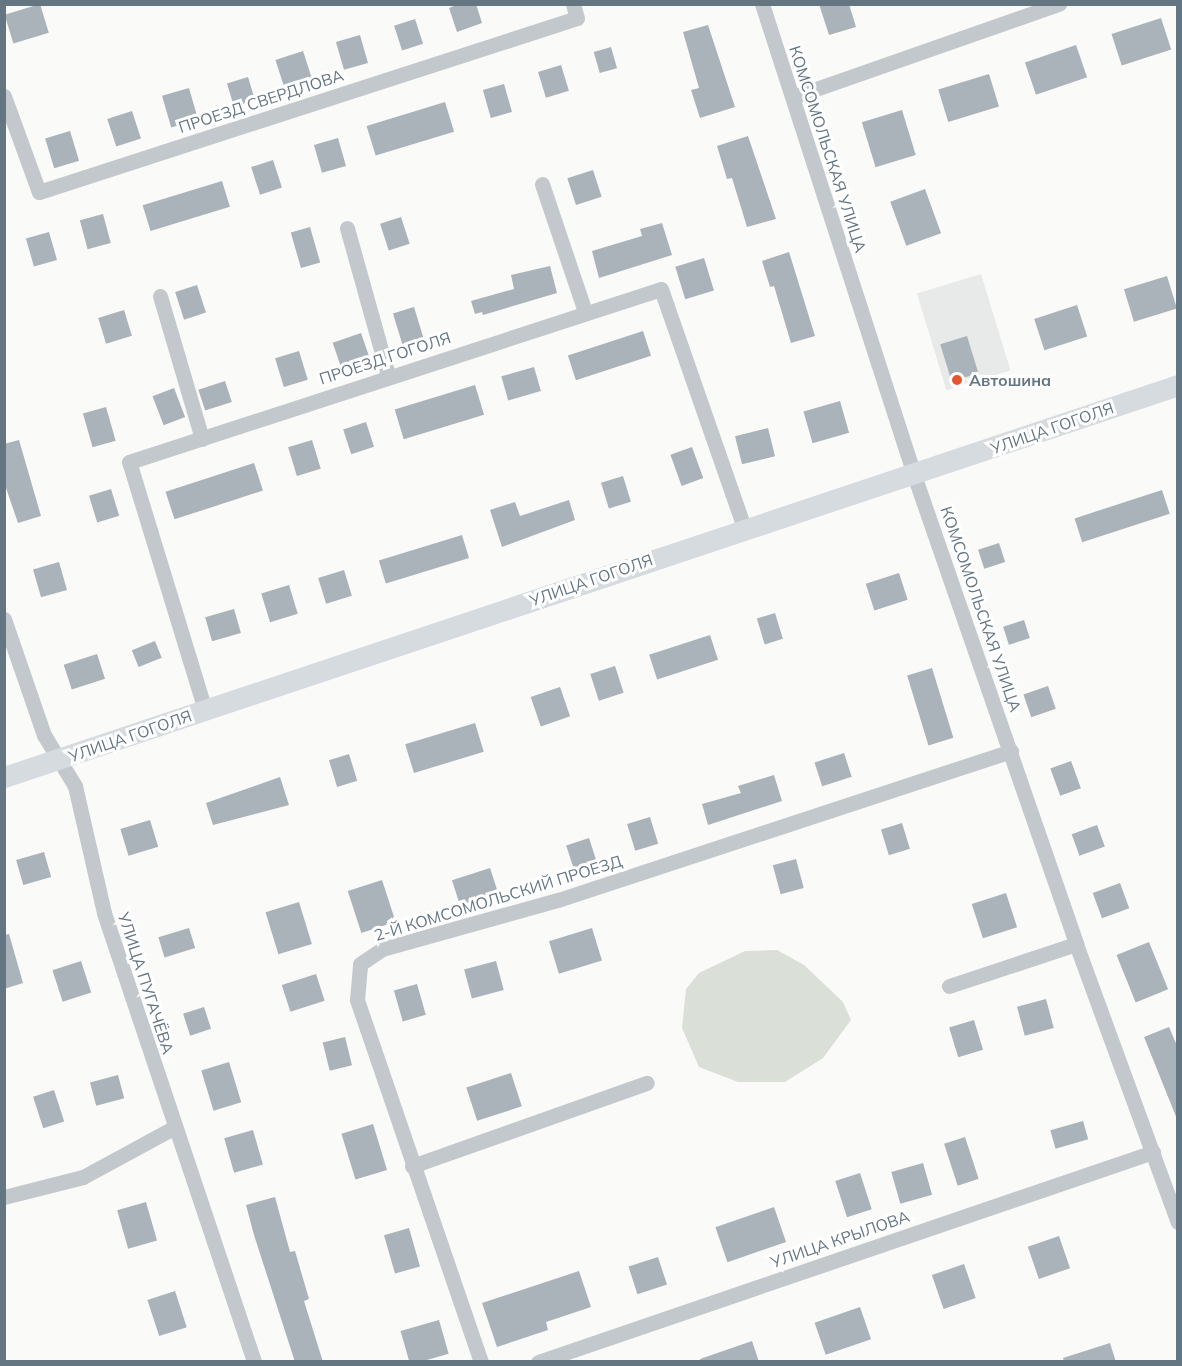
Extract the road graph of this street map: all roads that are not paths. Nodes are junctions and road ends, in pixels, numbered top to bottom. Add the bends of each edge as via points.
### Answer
1 (573, 4) edge
2 (762, 4) edge
3 (1059, 4) edge
4 (4, 96) edge
5 (793, 97) junction
6 (542, 184) dead end
7 (347, 228) dead end
8 (160, 296) dead end
9 (585, 312) junction
10 (388, 375) junction
11 (1178, 385) edge
12 (202, 439) junction
13 (914, 475) junction
14 (744, 528) junction
15 (4, 619) edge
16 (205, 710) junction
17 (1011, 751) junction
18 (61, 759) junction
19 (4, 777) edge
20 (1076, 944) junction
21 (949, 986) dead end
22 (647, 1083) dead end
23 (175, 1127) junction
24 (1153, 1152) junction
25 (412, 1166) junction
26 (4, 1197) edge
27 (1178, 1222) edge
28 (254, 1362) edge
29 (481, 1362) edge
30 (537, 1362) edge

1 - 4 street, ПРОЕЗД СВЕРДЛОВА via 577,18 39,192
2 - 5 street, КОМСОМОЛЬСКАЯ УЛИЦА
3 - 5 street
5 - 13 street, КОМСОМОЛЬСКАЯ УЛИЦА
6 - 9 street
7 - 10 street
8 - 12 street
9 - 10 street, ПРОЕЗД ГОГОЛЯ
9 - 14 street, ПРОЕЗД ГОГОЛЯ via 661,289
10 - 12 street, ПРОЕЗД ГОГОЛЯ
11 - 13 street, УЛИЦА ГОГОЛЯ
12 - 16 street, ПРОЕЗД ГОГОЛЯ via 129,462
13 - 14 street, УЛИЦА ГОГОЛЯ
13 - 17 street, КОМСОМОЛЬСКАЯ УЛИЦА
14 - 16 street, УЛИЦА ГОГОЛЯ
15 - 18 street, УЛИЦА ПУГАЧЁВА via 44,735
16 - 18 street, УЛИЦА ГОГОЛЯ
17 - 20 street, КОМСОМОЛЬСКАЯ УЛИЦА
17 - 25 street, 2-Й КОМСОМОЛЬСКИЙ ПРОЕЗД via 558,900 382,949 360,964 357,1000
18 - 19 street, УЛИЦА ГОГОЛЯ
18 - 23 street, УЛИЦА ПУГАЧЁВА via 84,814 104,913
20 - 21 street
20 - 24 street, КОМСОМОЛЬСКАЯ УЛИЦА
22 - 25 street
23 - 26 street via 83,1177
23 - 28 street, УЛИЦА ПУГАЧЁВА
24 - 27 street, КОМСОМОЛЬСКАЯ УЛИЦА
24 - 30 street, УЛИЦА КРЫЛОВА
25 - 29 street, 2-Й КОМСОМОЛЬСКИЙ ПРОЕЗД

